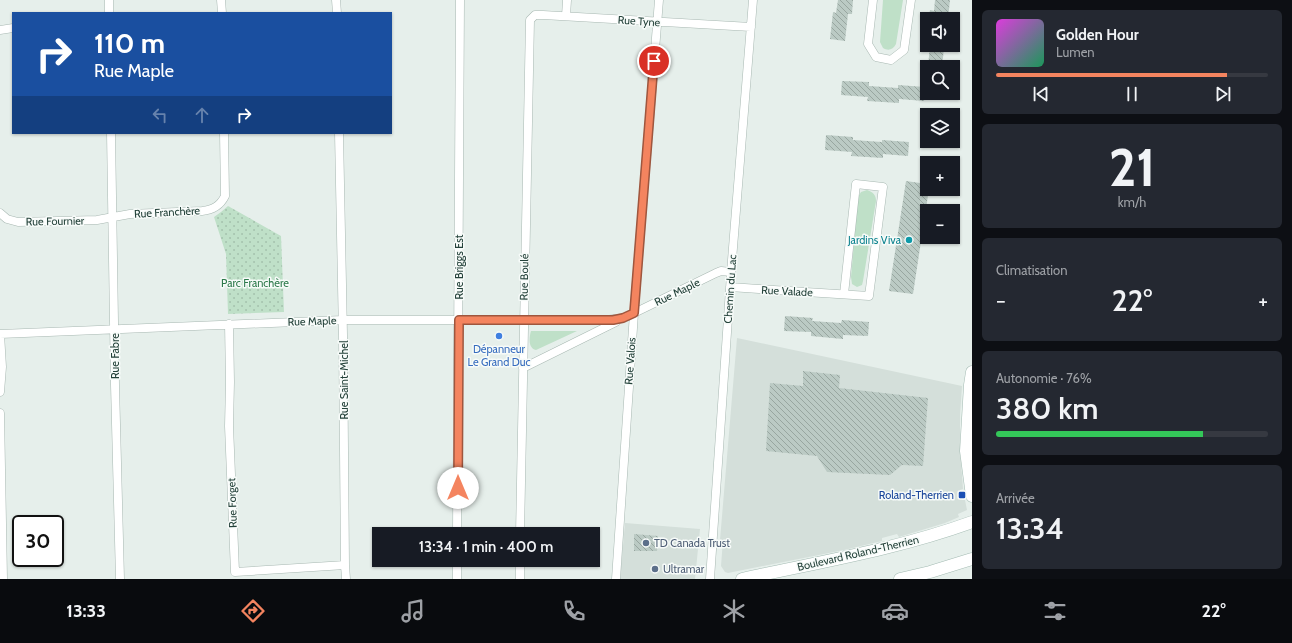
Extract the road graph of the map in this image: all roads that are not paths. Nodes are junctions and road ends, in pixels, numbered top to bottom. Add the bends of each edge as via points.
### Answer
1 (109, 0) edge
2 (221, 0) edge
3 (336, 0) edge
4 (460, 0) edge
5 (567, 0) edge
6 (659, 0) edge
7 (753, 0) edge
8 (873, 0) edge
9 (911, 0) edge
10 (109, 12) edge
11 (222, 12) edge
12 (337, 12) edge
13 (566, 16) junction
14 (530, 20) joint
15 (657, 22) junction
16 (12, 28) edge
17 (751, 28) junction
18 (0, 30) edge
19 (111, 134) edge
20 (224, 134) edge
21 (339, 134) edge
22 (0, 213) edge
23 (112, 217) junction
24 (731, 272) junction
25 (730, 288) junction
26 (844, 294) junction
27 (634, 313) junction
28 (623, 318) junction
29 (343, 320) junction
30 (459, 320) junction
31 (524, 320) junction
32 (229, 324) junction
33 (115, 330) junction
34 (0, 334) edge
35 (523, 368) junction
36 (972, 372) edge
37 (0, 392) edge
38 (0, 413) edge
39 (972, 496) edge
40 (972, 522) edge
41 (457, 527) edge
42 (520, 527) edge
43 (972, 559) edge
44 (345, 565) junction
45 (457, 567) edge
46 (520, 567) edge
47 (2, 579) edge
48 (120, 579) edge
49 (346, 579) edge
50 (457, 579) edge
51 (520, 579) edge
52 (616, 579) edge
53 (710, 579) edge
54 (742, 579) edge
55 (900, 579) edge

1 - 10 street
2 - 11 street
3 - 12 street
4 - 30 street, Rue Briggs Est
5 - 13 street
6 - 15 street, Rue Valois
7 - 17 street, Chemin du Lac
8 - 9 street via 868,44 876,57 891,60 904,50
13 - 14 street, Rue Tyne via 538,14
13 - 15 street, Rue Tyne
14 - 31 street, Rue Boulé
15 - 17 street, Rue Tyne
15 - 27 street, Rue Valois
16 - 18 street
17 - 24 street, Chemin du Lac
19 - 23 street, Rue Fabre
20 - 23 street, Rue Franchère via 226,192 218,206 207,210
21 - 29 street, Rue Saint-Michel
22 - 23 street, Rue Fournier via 6,219 18,222 97,220
23 - 33 street, Rue Fabre
24 - 25 street, Chemin du Lac
24 - 27 street, Rue Maple via 716,273
25 - 26 street, Rue Valade
25 - 53 street, Chemin du Lac
26 - 26 street, Rue Valade via 869,296 883,188 856,184
27 - 28 street, Rue Maple
27 - 52 street, Rue Valois
28 - 31 street, Rue Maple
28 - 35 street, Rue Maple
29 - 30 street, Rue Maple
29 - 32 street, Rue Maple
29 - 44 street, Rue Saint-Michel
30 - 31 street, Rue Maple
30 - 41 street, Rue Briggs Est
31 - 35 street, Rue Boulé
32 - 33 street, Rue Maple
32 - 44 street, Rue Forget via 229,426 235,572
33 - 34 street, Rue Maple
33 - 48 street, Rue Fabre
34 - 37 street
35 - 42 street, Rue Boulé
36 - 39 main road via 966,451
38 - 47 street
40 - 54 main road, Boulevard Roland-Therrien via 940,534 888,548
43 - 55 main road
44 - 49 street, Rue Saint-Michel
45 - 50 street
46 - 51 street

